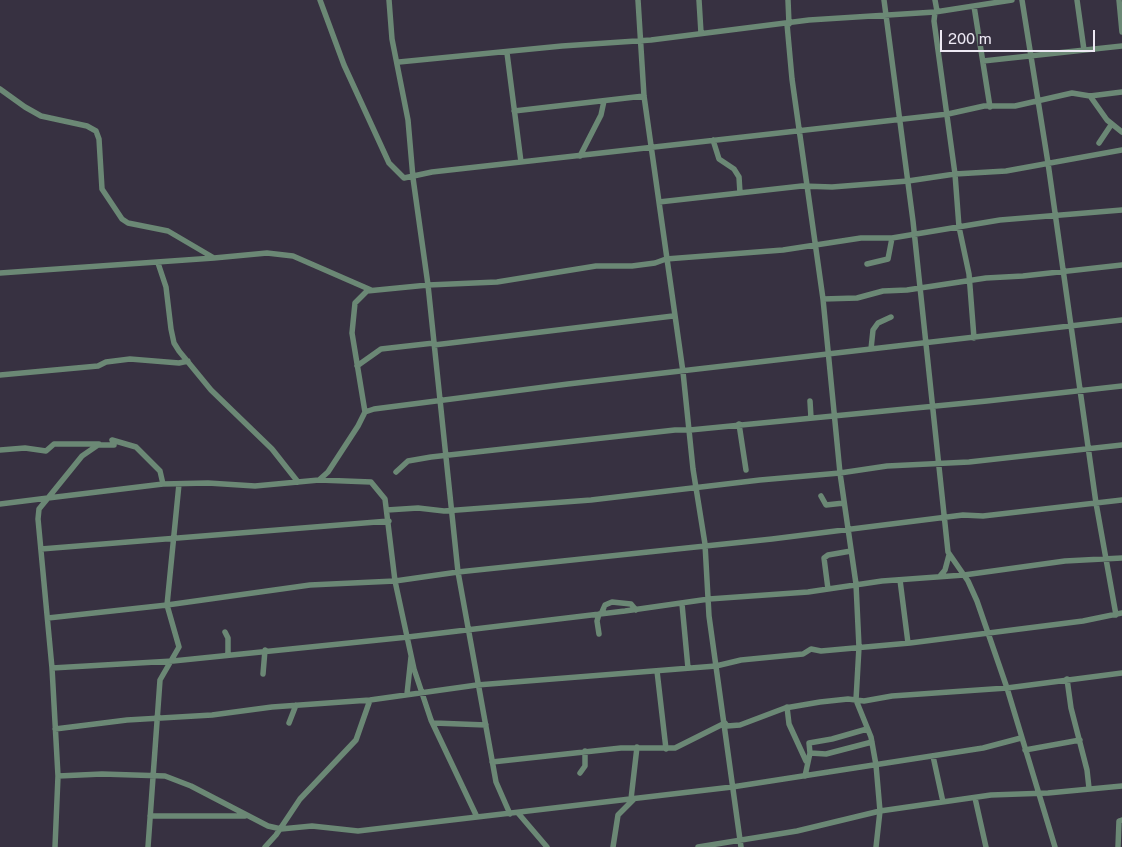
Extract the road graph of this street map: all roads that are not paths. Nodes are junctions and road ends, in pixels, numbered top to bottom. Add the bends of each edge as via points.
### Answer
1 (320, 0) edge
2 (389, 0) edge
3 (638, 0) edge
4 (699, 0) edge
5 (788, 0) edge
6 (884, 0) edge
7 (935, 0) edge
8 (1012, 0) edge
9 (1022, 0) edge
10 (1027, 0) edge
11 (1077, 0) edge
12 (1119, 0) edge
13 (974, 6) junction
14 (936, 12) junction
15 (886, 16) junction
16 (788, 24) junction
17 (1122, 32) edge
18 (701, 33) junction
19 (639, 41) junction
20 (1122, 46) edge
21 (1084, 50) junction
22 (507, 53) junction
23 (1030, 55) junction
24 (983, 61) junction
25 (399, 62) junction
26 (0, 89) edge
27 (1122, 92) edge
28 (644, 96) junction
29 (1090, 96) junction
30 (604, 101) junction
31 (1037, 102) junction
32 (990, 107) junction
33 (514, 111) junction
34 (948, 114) junction
35 (900, 118) junction
36 (1111, 125) junction
37 (800, 131) junction
38 (1122, 132) edge
39 (713, 140) junction
40 (1099, 143) dead end
41 (652, 148) junction
42 (1122, 150) edge
43 (580, 156) junction
44 (521, 162) junction
45 (1048, 163) junction
46 (955, 174) junction
47 (412, 178) junction
48 (908, 181) junction
49 (808, 186) junction
50 (740, 193) junction
51 (659, 202) junction
52 (1122, 210) edge
53 (1054, 216) junction
54 (959, 227) junction
55 (914, 234) junction
56 (892, 238) junction
57 (816, 245) junction
58 (214, 258) junction
59 (666, 259) junction
60 (158, 263) junction
61 (867, 264) dead end
62 (1122, 265) edge
63 (1064, 272) junction
64 (0, 273) edge
65 (968, 280) junction
66 (428, 285) junction
67 (921, 288) junction
68 (371, 290) junction
69 (822, 299) junction
70 (673, 316) junction
71 (891, 317) dead end
72 (1122, 320) edge
73 (1070, 327) junction
74 (974, 338) junction
75 (926, 343) junction
76 (434, 344) junction
77 (871, 349) junction
78 (828, 354) junction
79 (188, 361) junction
80 (357, 366) junction
81 (682, 372) junction
82 (0, 375) edge
83 (1122, 386) edge
84 (1079, 391) junction
85 (439, 401) junction
86 (810, 401) dead end
87 (933, 406) junction
88 (365, 412) junction
89 (836, 416) junction
90 (811, 418) junction
91 (738, 424) junction
92 (690, 430) junction
93 (114, 445) junction
94 (1122, 445) edge
95 (1090, 449) junction
96 (0, 450) edge
97 (446, 455) junction
98 (938, 464) junction
99 (746, 470) dead end
100 (396, 472) dead end
101 (840, 473) junction
102 (319, 480) junction
103 (298, 482) junction
104 (163, 484) junction
105 (179, 484) junction
106 (696, 488) junction
107 (821, 496) dead end
108 (48, 498) junction
109 (1122, 500) edge
110 (844, 503) junction
111 (1096, 503) junction
112 (0, 504) edge
113 (387, 510) junction
114 (452, 510) junction
115 (945, 518) junction
116 (389, 520) junction
117 (848, 530) junction
118 (175, 538) junction
119 (706, 544) junction
120 (41, 549) junction
121 (851, 551) junction
122 (949, 555) junction
123 (1122, 558) edge
124 (1105, 559) junction
125 (458, 572) junction
126 (964, 574) junction
127 (940, 576) junction
128 (900, 580) junction
129 (395, 581) junction
130 (856, 584) junction
131 (828, 589) junction
132 (709, 599) junction
133 (682, 604) junction
134 (167, 605) junction
135 (636, 610) junction
136 (600, 614) junction
137 (1119, 614) edge
138 (48, 618) junction
139 (468, 630) junction
140 (225, 632) dead end
141 (988, 633) junction
142 (598, 634) dead end
143 (408, 637) junction
144 (908, 643) junction
145 (859, 647) junction
146 (265, 650) junction
147 (412, 653) junction
148 (228, 654) junction
149 (173, 661) junction
150 (716, 666) junction
151 (52, 668) junction
152 (688, 668) junction
153 (657, 671) junction
154 (1122, 673) edge
155 (263, 674) dead end
156 (1115, 674) junction
157 (1067, 679) junction
158 (1122, 680) edge
159 (477, 686) junction
160 (1007, 688) junction
161 (422, 692) junction
162 (407, 694) junction
163 (370, 700) junction
164 (856, 700) junction
165 (296, 705) junction
166 (786, 707) junction
167 (156, 718) junction
168 (289, 723) dead end
169 (434, 723) junction
170 (725, 723) junction
171 (486, 725) junction
172 (55, 729) junction
173 (867, 729) junction
174 (1021, 738) junction
175 (1080, 740) junction
176 (872, 742) junction
177 (637, 747) junction
178 (666, 749) junction
179 (585, 750) junction
180 (1025, 750) junction
181 (810, 753) junction
182 (933, 756) junction
183 (806, 761) junction
184 (492, 762) junction
185 (876, 766) junction
186 (580, 772) dead end
187 (153, 774) junction
188 (58, 776) junction
189 (805, 776) junction
190 (1122, 786) edge
191 (732, 788) junction
192 (1089, 788) junction
193 (1037, 793) junction
194 (975, 798) junction
195 (633, 799) junction
196 (943, 802) junction
197 (880, 812) junction
198 (518, 813) junction
199 (510, 814) junction
200 (150, 816) junction
201 (245, 816) junction
202 (477, 817) junction
203 (1122, 820) edge
204 (281, 829) junction
205 (740, 844) edge
206 (55, 847) edge
207 (148, 847) edge
208 (265, 847) edge
209 (547, 847) edge
210 (613, 847) edge
211 (698, 847) edge
212 (876, 847) edge
213 (986, 847) edge
214 (1055, 847) edge
215 (1118, 847) edge

1 - 47 street via 344,65 389,163 400,176
2 - 25 street via 392,39
3 - 19 street
4 - 18 street
5 - 16 street
6 - 15 street
7 - 14 street
8 - 13 street
9 - 10 street
9 - 23 street
11 - 21 street
12 - 17 street
13 - 14 street
13 - 24 street
14 - 15 street
14 - 34 street via 934,21
15 - 16 street
15 - 35 street
16 - 18 street
16 - 37 street
18 - 19 street
19 - 22 street
19 - 28 street
20 - 21 street
21 - 23 street
22 - 25 street
22 - 33 street
23 - 24 street
23 - 31 street
24 - 32 street
25 - 47 street
26 - 58 street via 41,116 96,131 102,189 122,219 131,224 168,231
27 - 29 street
28 - 30 street
28 - 41 street
29 - 31 street via 1072,93
29 - 36 street
30 - 33 street
30 - 43 street via 601,115
31 - 32 street
31 - 45 street
32 - 34 street
33 - 44 street
34 - 35 street
34 - 46 street
35 - 37 street
35 - 48 street
36 - 38 street
36 - 40 street
37 - 39 street
37 - 49 street
39 - 41 street
39 - 50 street via 719,159 734,169 739,177
41 - 43 street
41 - 51 street
42 - 45 street
43 - 44 street
44 - 47 street via 432,172
45 - 46 street via 1006,171
45 - 53 street
46 - 48 street
46 - 54 street
47 - 66 street
48 - 49 street
48 - 55 street
49 - 50 street
49 - 57 street
50 - 51 street
51 - 59 street
52 - 53 street
53 - 54 street
53 - 63 street
54 - 55 street
54 - 65 street
55 - 56 street
55 - 67 street
56 - 57 street via 861,238
56 - 61 street via 888,259
57 - 59 street
57 - 69 street
58 - 60 street
58 - 68 street via 268,253 293,256
59 - 66 street via 651,264 596,266 497,282
59 - 70 street
60 - 64 street
60 - 79 street via 166,287 174,343
62 - 63 street
63 - 65 street
63 - 73 street
65 - 67 street
65 - 74 street
66 - 68 street
66 - 76 street
67 - 69 street via 883,291 858,298
67 - 75 street
68 - 80 street via 362,294 355,303 352,333
69 - 78 street
70 - 76 street
70 - 81 street
71 - 77 street via 873,330
72 - 73 street
73 - 74 street
73 - 84 street
74 - 75 street
75 - 77 street
75 - 87 street
76 - 80 street via 381,349
76 - 85 street
77 - 78 street
78 - 81 street
78 - 89 street
79 - 82 street via 130,359 98,366
79 - 103 street via 211,390 272,449
80 - 88 street
81 - 85 street
81 - 92 street
83 - 84 street
84 - 87 street
84 - 95 street
85 - 88 street
85 - 97 street
86 - 90 street
87 - 89 street
87 - 98 street
88 - 102 street via 328,472
89 - 90 street
89 - 101 street
90 - 91 street
91 - 92 street
91 - 99 street
92 - 97 street
92 - 106 street
93 - 96 street via 54,444 46,452 25,448
93 - 104 street via 112,440 136,447 160,471
93 - 108 street via 98,445 82,456
94 - 95 street
95 - 98 street
95 - 111 street
97 - 100 street via 408,461
97 - 114 street
98 - 101 street via 887,466
98 - 115 street
101 - 106 street
101 - 110 street
102 - 103 street
102 - 113 street via 371,482 382,493
103 - 105 street via 255,486
104 - 105 street
104 - 108 street
105 - 118 street
106 - 114 street via 591,500
106 - 119 street
107 - 110 street via 826,505
108 - 112 street
108 - 120 street via 39,509
109 - 111 street
110 - 117 street
111 - 115 street
111 - 124 street
113 - 114 street
113 - 116 street
114 - 125 street
115 - 117 street
115 - 122 street
116 - 118 street
116 - 129 street
117 - 119 street
117 - 121 street
118 - 120 street
118 - 134 street
119 - 125 street
119 - 132 street
120 - 138 street
121 - 130 street
121 - 131 street via 824,558
122 - 126 street
122 - 127 street
123 - 124 street
124 - 126 street
124 - 137 street
125 - 129 street
125 - 139 street
126 - 127 street
126 - 141 street
127 - 128 street
128 - 130 street
128 - 144 street
129 - 134 street via 310,585
129 - 143 street
130 - 131 street
130 - 145 street
131 - 132 street
132 - 133 street
132 - 150 street
133 - 135 street
133 - 152 street
134 - 138 street
134 - 149 street via 179,647
135 - 136 street
135 - 136 street via 631,604 612,602
136 - 139 street
136 - 142 street
137 - 141 street
138 - 151 street
139 - 143 street
139 - 159 street
140 - 148 street
141 - 144 street
141 - 160 street
143 - 146 street
143 - 147 street
144 - 145 street
145 - 150 street via 811,649 803,654 741,660
145 - 164 street
146 - 148 street
146 - 155 street
147 - 161 street
147 - 162 street
148 - 149 street
149 - 151 street
149 - 167 street via 160,680
150 - 152 street
150 - 170 street
151 - 172 street
152 - 153 street
153 - 159 street
153 - 178 street
154 - 156 street
156 - 157 street
156 - 158 street
157 - 160 street
157 - 175 street
159 - 161 street
159 - 171 street
160 - 164 street
160 - 174 street
161 - 162 street
161 - 169 street
162 - 163 street
163 - 165 street
163 - 204 street via 356,740 300,799
164 - 166 street via 829,700
164 - 173 street
165 - 167 street
165 - 168 street
166 - 170 street via 740,725 727,726
166 - 183 street via 789,724
167 - 172 street
167 - 187 street
169 - 171 street
169 - 202 street
170 - 178 street via 680,746
170 - 191 street
171 - 184 street
172 - 188 street
173 - 176 street
173 - 181 street via 809,742
174 - 180 street
174 - 182 street
175 - 180 street
175 - 192 street
176 - 181 street via 826,754
176 - 185 street
177 - 178 street
177 - 179 street
177 - 195 street
179 - 184 street
179 - 186 street via 585,766
180 - 193 street
181 - 183 street
182 - 185 street
182 - 196 street
183 - 189 street
184 - 199 street via 496,782
185 - 189 street
185 - 197 street
187 - 188 street
187 - 200 street
187 - 201 street via 176,779
188 - 206 street
189 - 191 street
190 - 192 street
191 - 195 street
191 - 205 street
192 - 193 street
193 - 194 street
193 - 214 street
194 - 196 street
194 - 213 street
195 - 198 street
195 - 210 street via 618,815
196 - 197 street
197 - 205 street
197 - 212 street
198 - 199 street
198 - 209 street
199 - 202 street
200 - 201 street
200 - 207 street
201 - 204 street
202 - 204 street via 358,831 312,826
203 - 215 street via 1119,822
204 - 208 street
205 - 211 street

